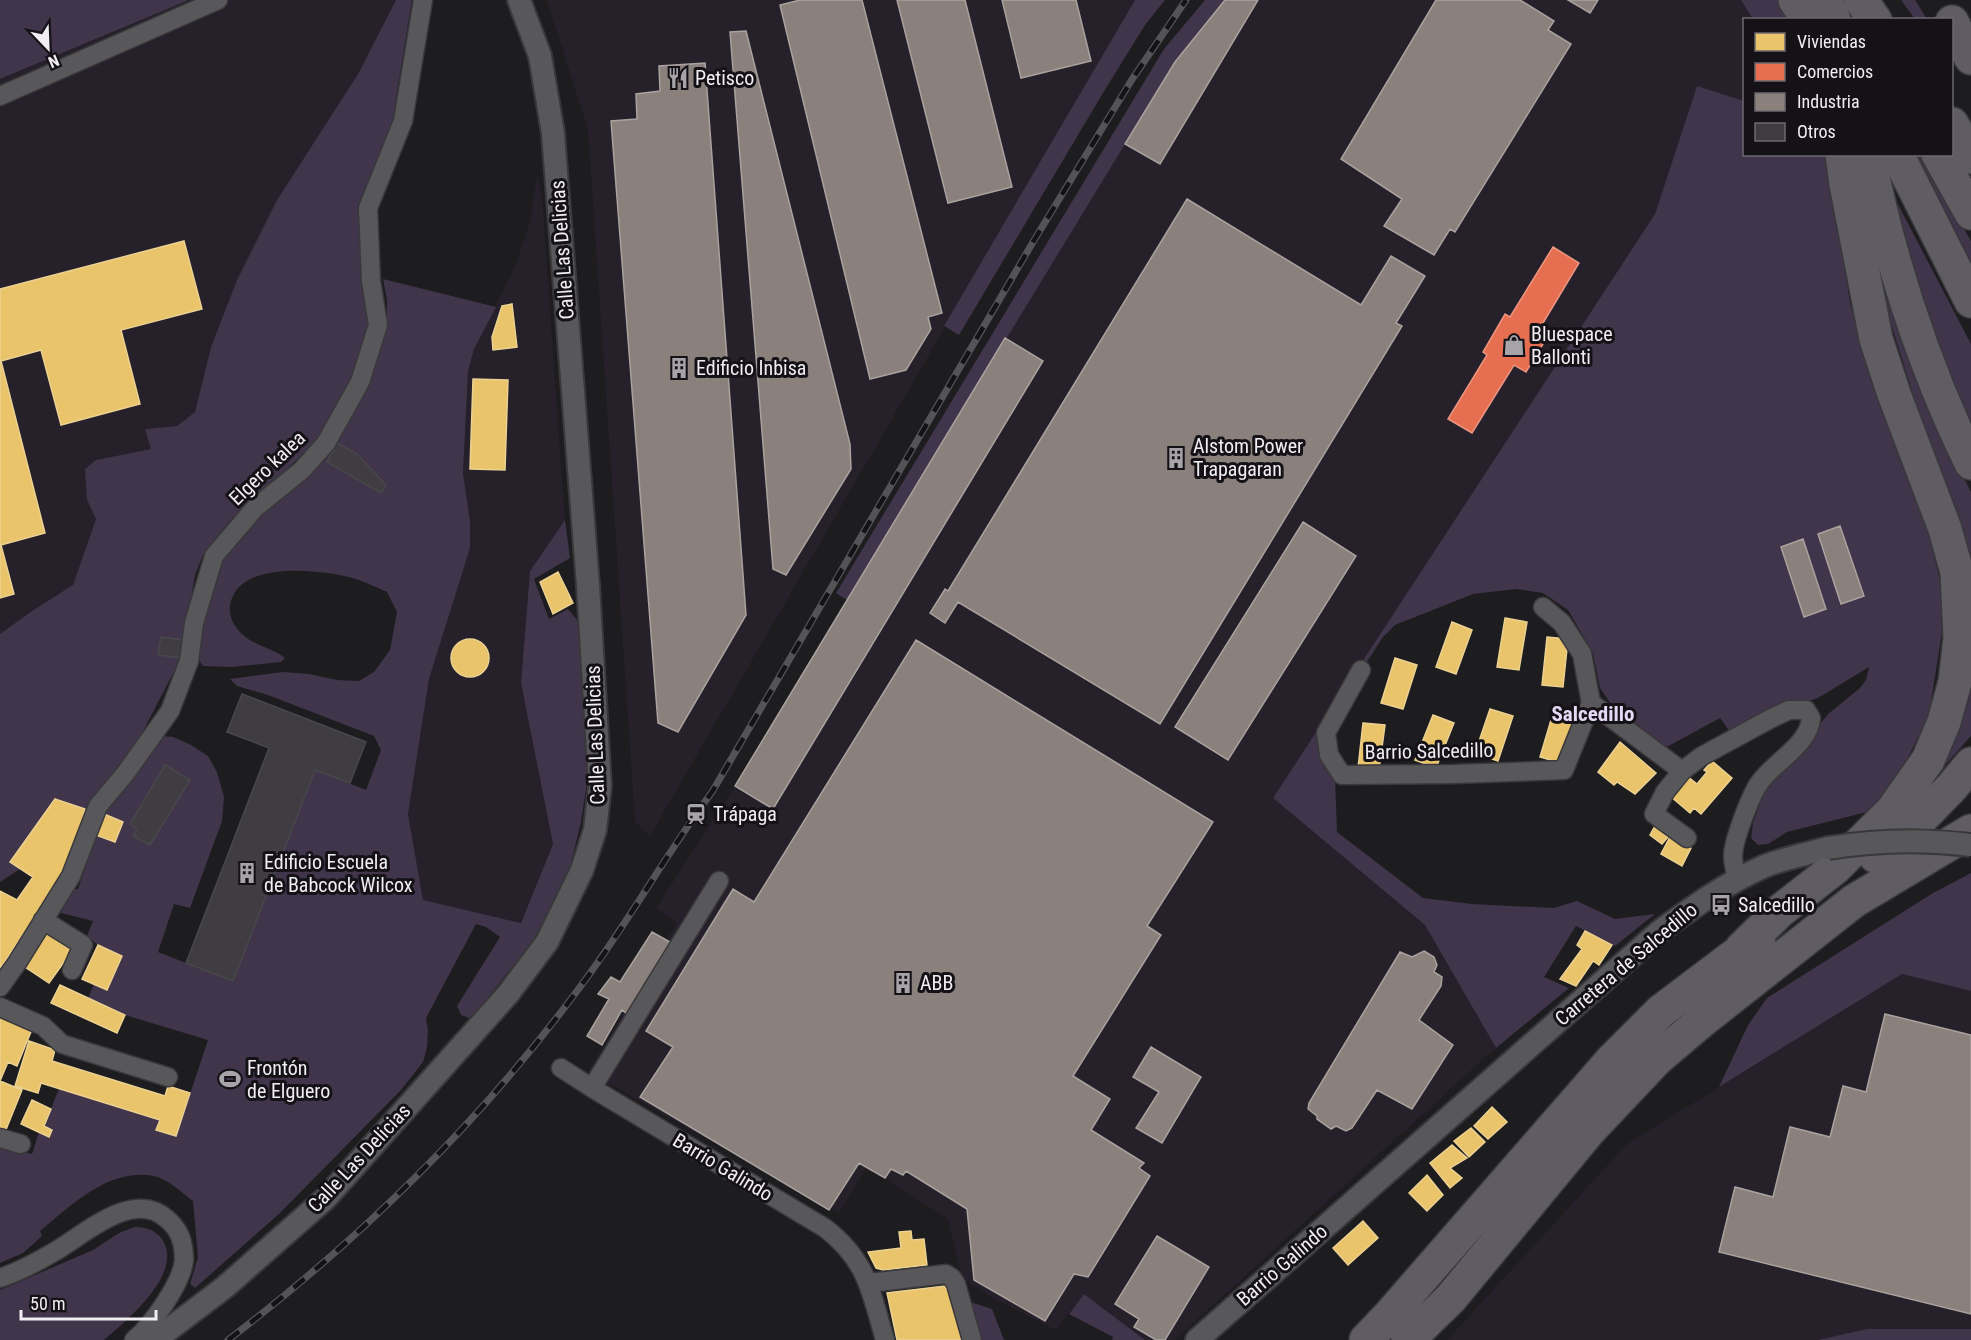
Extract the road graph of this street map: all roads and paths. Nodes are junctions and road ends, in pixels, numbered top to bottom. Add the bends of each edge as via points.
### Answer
1 (218, 0) edge
2 (423, 0) edge
3 (519, 0) edge
4 (1795, 0) edge
5 (1824, 0) edge
6 (1940, 0) edge
7 (1807, 18) edge
8 (1824, 18) edge
9 (1833, 18) edge
10 (1949, 18) edge
11 (1953, 25) edge
12 (1971, 58) edge
13 (0, 96) edge
14 (1953, 126) edge
15 (1898, 156) edge
16 (1939, 156) edge
17 (1971, 157) edge
18 (1857, 167) edge
19 (1971, 213) edge
20 (1971, 301) edge
21 (1971, 463) edge
22 (1543, 607) dead end
23 (1361, 670) dead end
24 (1591, 703) junction
25 (1971, 764) edge
26 (1682, 771) junction
27 (1971, 831) edge
28 (1687, 838) dead end
29 (1971, 844) edge
30 (1971, 853) edge
31 (1738, 879) junction
32 (719, 881) dead end
33 (43, 920) junction
34 (1742, 948) junction
35 (72, 970) dead end
36 (0, 987) edge
37 (1741, 991) junction
38 (0, 1007) edge
39 (561, 1068) dead end
40 (168, 1077) dead end
41 (592, 1088) junction
42 (0, 1138) edge
43 (21, 1144) dead end
44 (1367, 1190) joint
45 (0, 1278) edge
46 (869, 1283) junction
47 (134, 1340) edge
48 (155, 1340) edge
49 (885, 1340) edge
50 (972, 1340) edge
51 (1197, 1340) edge
52 (1366, 1340) edge
53 (1408, 1340) edge

1 - 13 street
2 - 33 street, Elgero kalea via 403,121 368,208 371,281 378,326 360,382 326,442 302,470 255,508 214,556 194,622 189,661 170,711 98,806 71,876
3 - 48 street, Calle Las Delicias via 540,56 553,133 589,597 600,786 595,830 582,870 547,942 508,994 326,1198 225,1287
4 - 7 highway
5 - 8 highway
5 - 9 highway
6 - 10 highway
11 - 12 highway
14 - 17 highway
15 - 20 highway
16 - 19 highway
18 - 21 highway via 1935,386
18 - 34 highway via 1876,339 1945,528 1957,572 1960,638 1955,682 1928,760 1892,811 1835,868 1780,911
22 - 24 street via 1562,623 1582,654
23 - 24 street, Barrio Salcedillo via 1326,732 1329,755 1342,775 1564,770
24 - 26 street
25 - 34 highway via 1910,830
26 - 28 street via 1654,814
26 - 31 street via 1770,719 1796,709 1809,713 1811,723 1803,737 1759,782 1737,834 1733,855
27 - 37 highway via 1854,902
29 - 31 street, Carretera de Salcedillo, bridge via 1862,842 1767,865
30 - 37 highway
31 - 44 street, Carretera de Salcedillo via 1659,932
32 - 41 street
33 - 35 street via 83,945
33 - 36 street
34 - 52 highway via 1661,1011 1611,1060
37 - 53 highway via 1650,1066 1588,1132 1451,1298
38 - 40 street via 43,1026 62,1044
39 - 41 street, Barrio Galindo
41 - 46 street, Barrio Galindo via 825,1228 855,1257
42 - 43 street
44 - 51 street, Barrio Galindo
45 - 47 street via 54,1252 121,1212 142,1209 162,1214 176,1226 184,1261 163,1305
46 - 49 street, Barrio Galindo
46 - 50 street via 946,1274 956,1284

